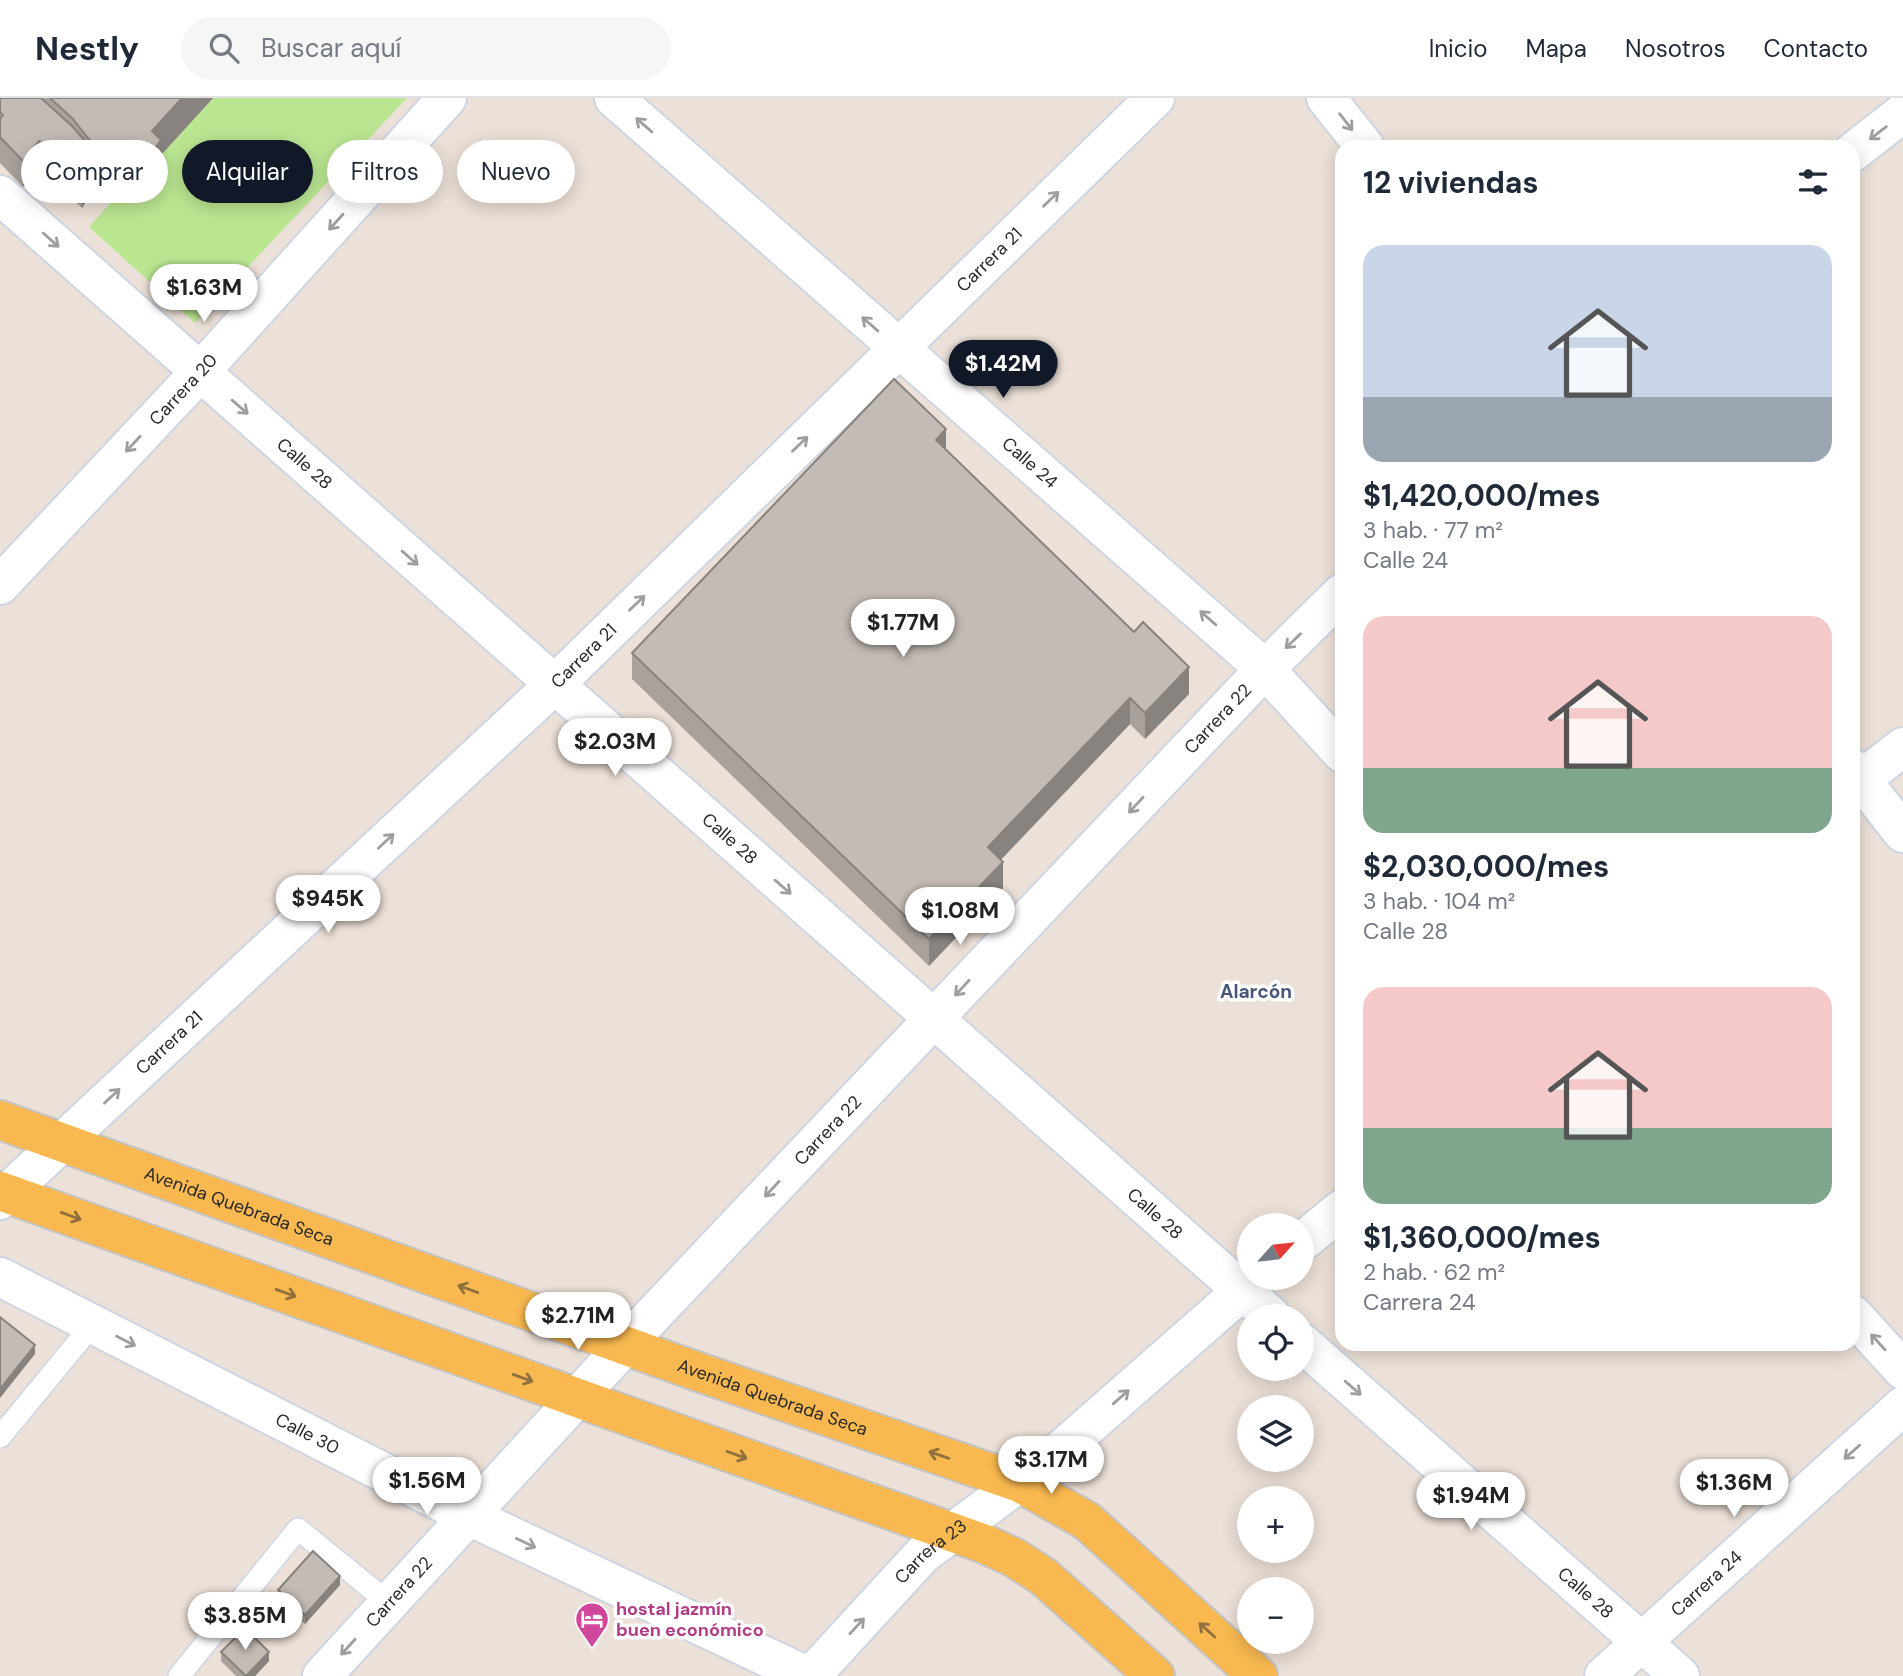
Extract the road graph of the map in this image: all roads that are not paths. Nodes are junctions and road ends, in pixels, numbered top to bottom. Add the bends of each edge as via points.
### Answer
1 (447, 98) edge
2 (614, 98) edge
3 (1155, 98) edge
4 (1326, 98) edge
5 (1903, 113) edge
6 (1359, 140) edge
7 (1860, 147) edge
8 (0, 195) edge
9 (898, 348) junction
10 (200, 372) junction
11 (0, 585) edge
12 (1335, 600) edge
13 (1265, 668) junction
14 (554, 685) junction
15 (1335, 745) edge
16 (1903, 747) edge
17 (1860, 775) edge
18 (1860, 783) edge
19 (1903, 833) edge
20 (933, 1019) junction
21 (0, 1120) edge
22 (61, 1142) junction
23 (2, 1195) edge
24 (1335, 1215) edge
25 (1314, 1231) edge
26 (1237, 1274) edge
27 (0, 1277) edge
28 (1242, 1290) edge
29 (1860, 1323) edge
30 (93, 1324) junction
31 (624, 1346) junction
32 (1314, 1354) edge
33 (1903, 1370) edge
34 (576, 1398) junction
35 (1903, 1406) edge
36 (0, 1437) edge
37 (1020, 1483) junction
38 (469, 1516) junction
39 (950, 1533) junction
40 (389, 1603) junction
41 (1642, 1642) junction
42 (180, 1676) edge
43 (322, 1676) edge
44 (809, 1676) edge
45 (1155, 1676) edge
46 (1258, 1676) edge
47 (1604, 1676) edge
48 (1680, 1676) edge

1 -> 10 street, Carrera 20
9 -> 2 street, Calle 24
9 -> 3 street, Carrera 21
4 -> 6 street
5 -> 7 street
8 -> 10 street, Calle 28
13 -> 9 street, Calle 24
14 -> 9 street, Carrera 21
10 -> 11 street, Carrera 20
10 -> 14 street, Calle 28
12 -> 13 street, Carrera 22
13 - 15 street, Calle 24
13 -> 20 street, Carrera 22
14 -> 20 street, Calle 28
22 -> 14 street, Carrera 21
16 - 17 street
18 - 19 street
20 - 26 street, Calle 28
20 -> 31 street, Carrera 22
21 - 22 main road, Avenida Quebrada Seca
22 - 23 street, Carrera 21
31 -> 22 main road, Avenida Quebrada Seca
23 -> 34 main road
24 - 25 street
27 - 30 street, Calle 30
37 -> 28 street, Carrera 23
33 -> 29 street
30 - 36 lane
30 -> 38 street, Calle 30
31 - 34 street, Carrera 22
37 -> 31 main road, Avenida Quebrada Seca
32 -> 41 street, Calle 28
34 - 38 street, Carrera 22
34 -> 39 main road
35 -> 41 street, Carrera 24
37 - 39 street, Carrera 23
46 -> 37 main road, Avenida Quebrada Seca via 1087,1521
38 - 40 street, Carrera 22
38 -> 44 street, Calle 30
44 -> 39 street, Carrera 23 via 923,1554
39 - 45 main road via 1015,1558 1044,1577
40 - 42 lane via 298,1529
40 -> 43 street, Carrera 22
41 - 47 street, Carrera 24
41 - 48 street, Calle 28

